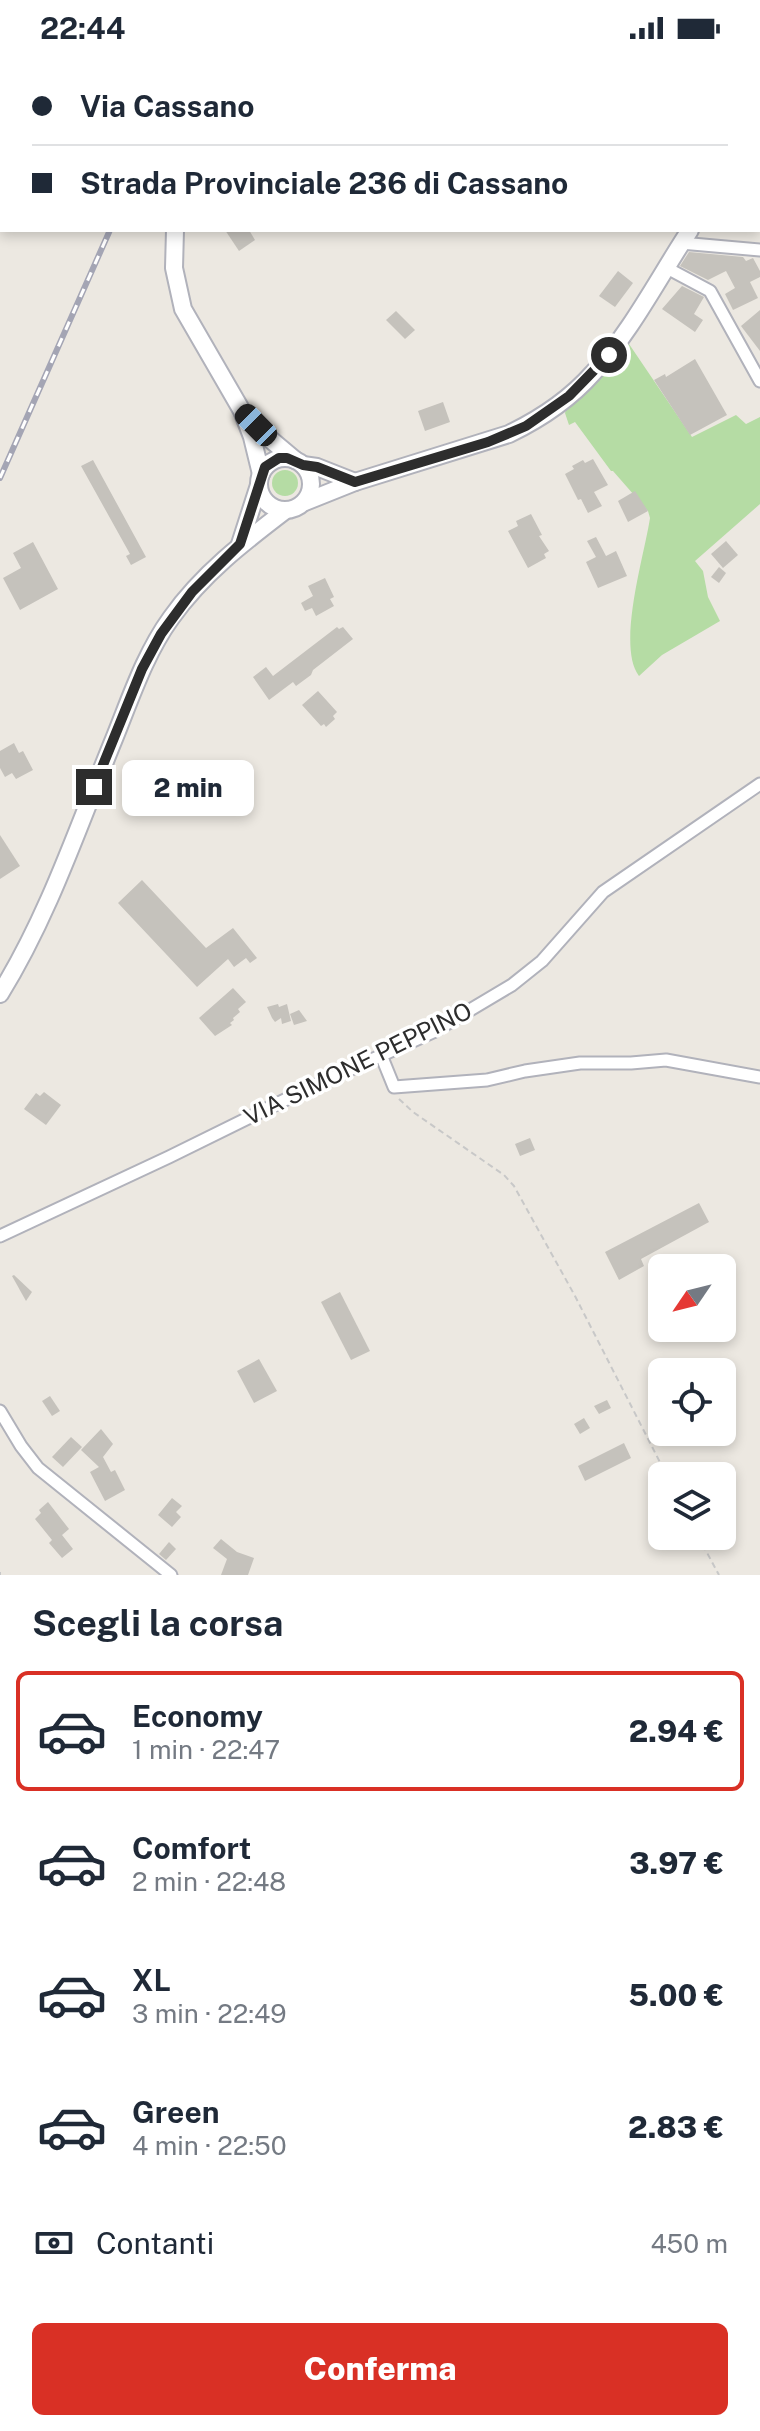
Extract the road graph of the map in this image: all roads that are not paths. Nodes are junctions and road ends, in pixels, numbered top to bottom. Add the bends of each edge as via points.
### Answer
1 (175, 232) edge
2 (686, 236) edge
3 (760, 250) edge
4 (665, 267) junction
5 (760, 381) edge
6 (242, 411) junction
7 (299, 462) junction
8 (260, 479) junction
9 (355, 482) junction
10 (305, 502) junction
11 (286, 510) junction
12 (240, 544) junction
13 (760, 784) edge
14 (0, 994) edge
15 (381, 1055) junction
16 (760, 1077) edge
17 (0, 1236) edge
18 (0, 1411) edge
19 (171, 1575) edge

1 - 6 main road via 174,268 183,309
2 - 3 street
2 - 4 main road
4 - 5 street via 710,291
4 - 9 main road via 609,355 548,411 498,438
6 - 7 main road
6 - 8 main road
7 - 8 main road via 279,458 265,467
7 - 9 main road
7 - 10 main road via 311,479
8 - 11 main road via 265,500
8 - 12 main road
9 - 10 main road
10 - 11 main road
11 - 12 main road
12 - 14 main road via 184,601 154,646 48,902
13 - 15 street, VIA SIMONE PEPPINO via 603,892 542,961 512,985 433,1032
15 - 16 street via 394,1087 487,1080 580,1063 666,1060
15 - 17 street, VIA SIMONE PEPPINO
18 - 19 street via 38,1468

